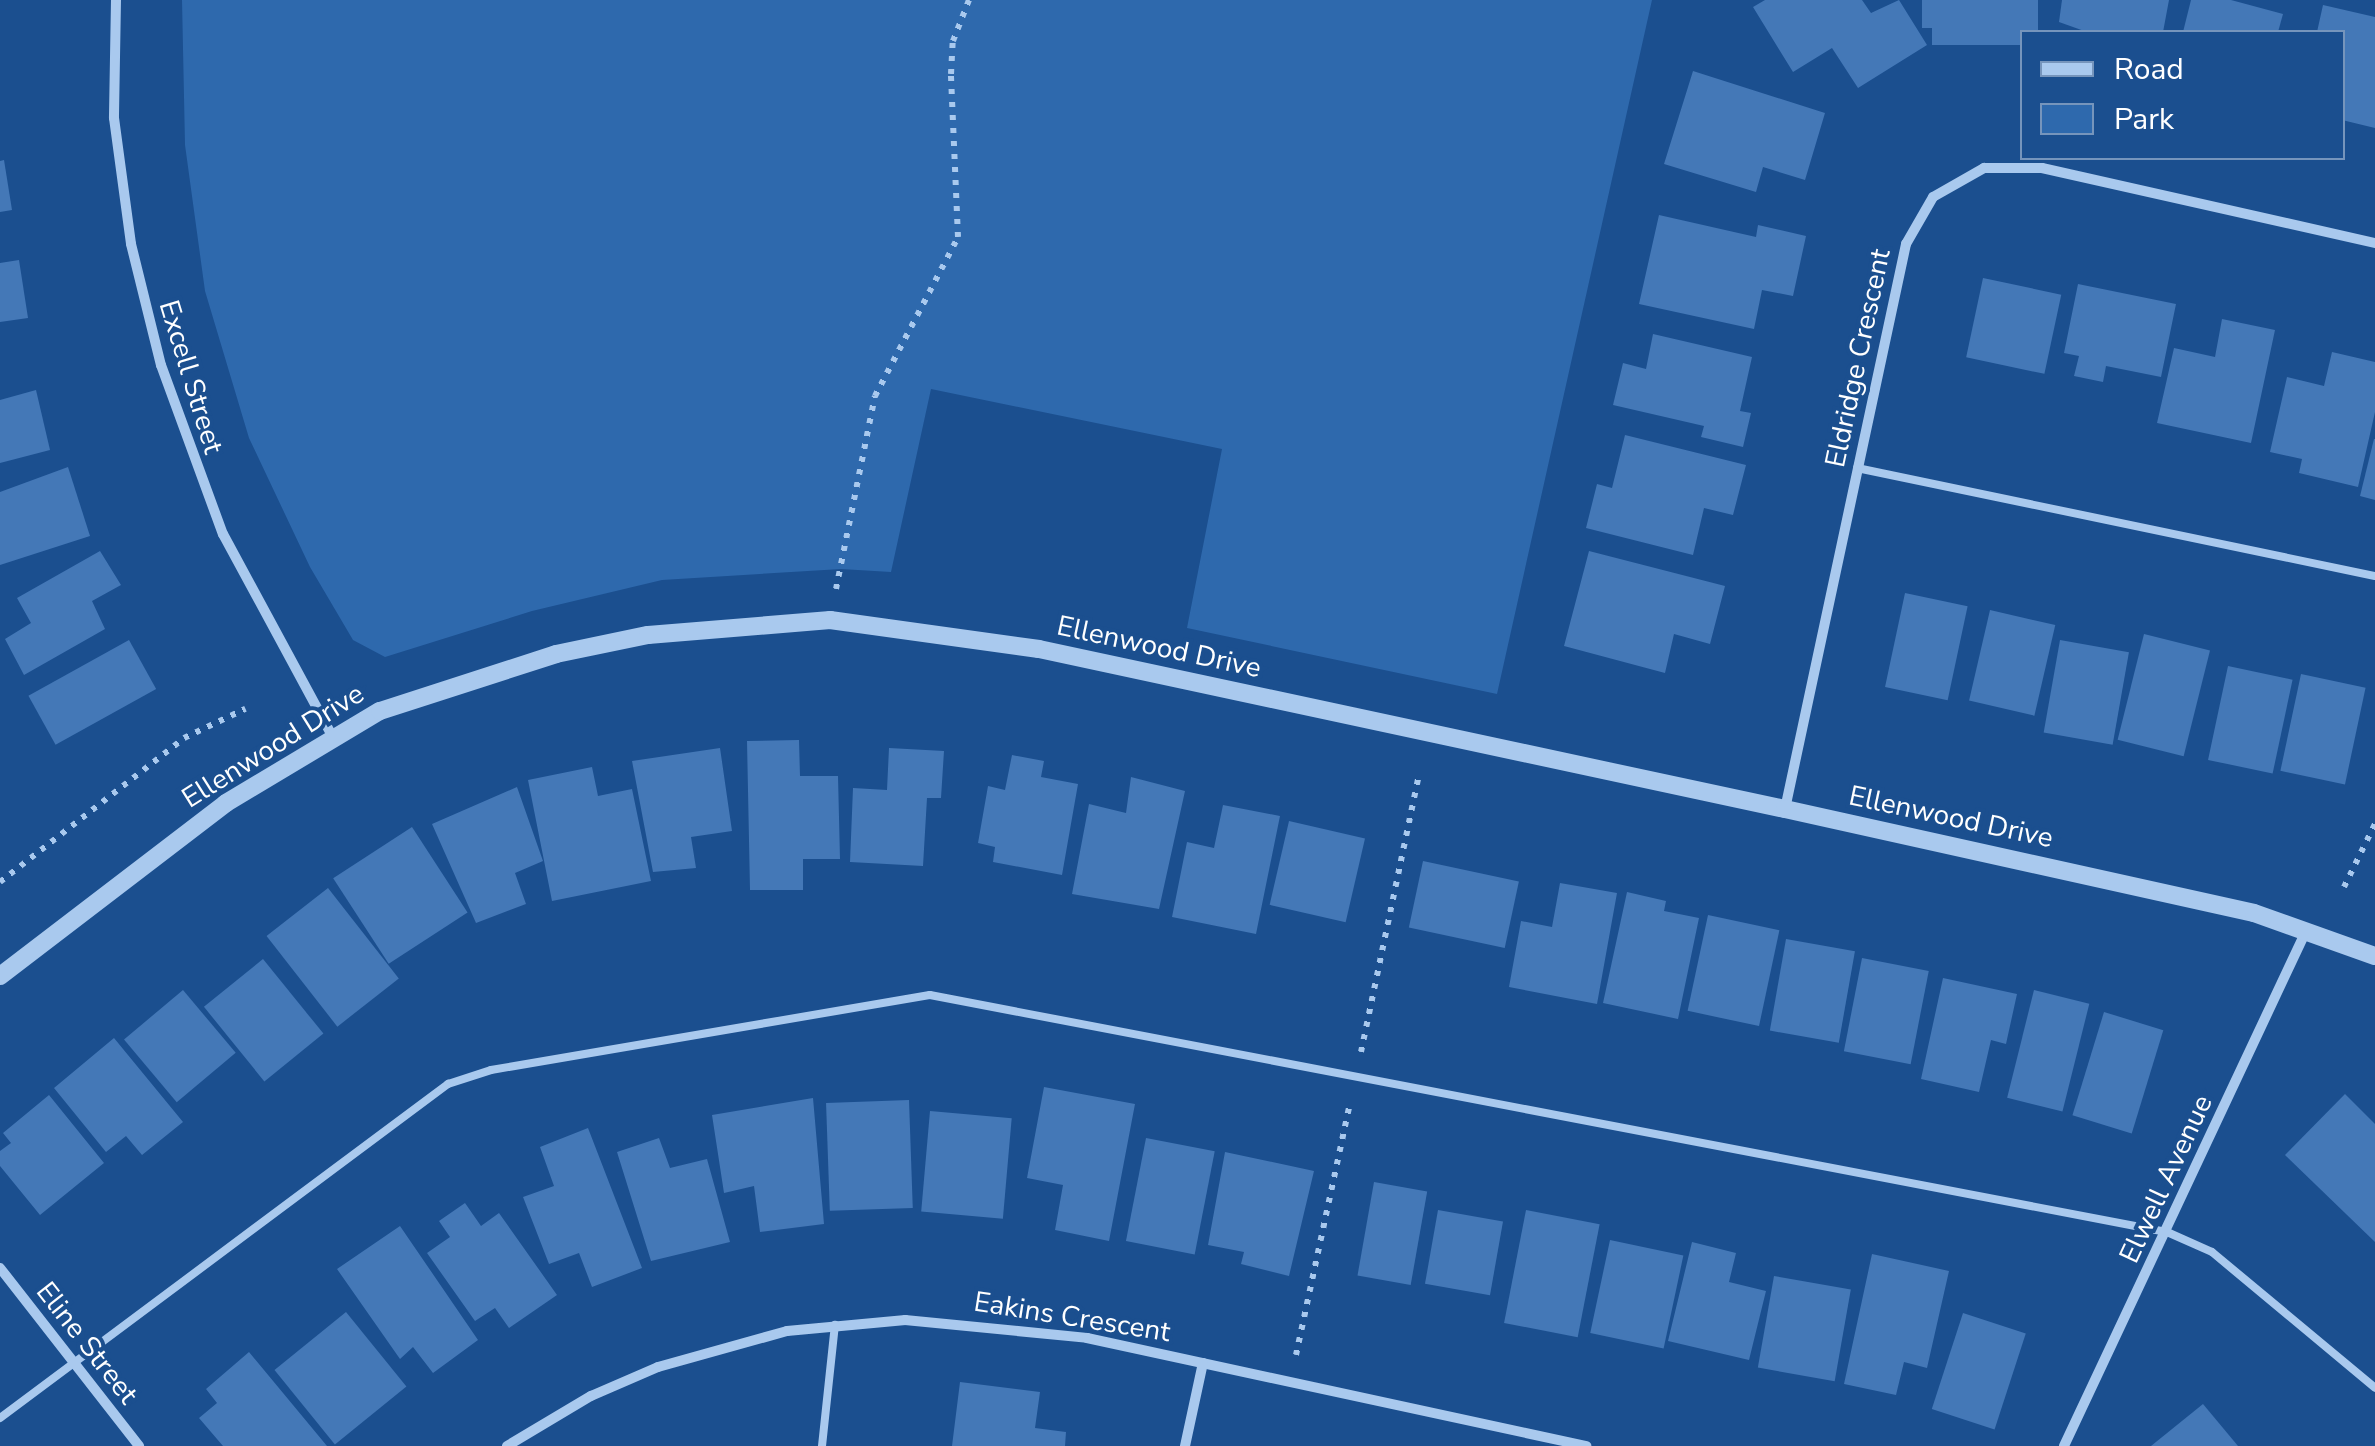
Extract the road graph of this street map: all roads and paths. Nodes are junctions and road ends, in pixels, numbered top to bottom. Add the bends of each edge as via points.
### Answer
1 (116, 0) edge
2 (969, 0) edge
3 (2375, 243) edge
4 (1857, 468) junction
5 (2375, 576) edge
6 (830, 620) junction
7 (245, 709) dead end
8 (332, 736) junction
9 (1785, 809) junction
10 (2375, 824) edge
11 (0, 882) edge
12 (2344, 886) dead end
13 (2307, 930) junction
14 (2375, 956) edge
15 (0, 976) edge
16 (2167, 1232) junction
17 (0, 1268) edge
18 (835, 1325) junction
19 (71, 1360) junction
20 (1204, 1363) junction
21 (2375, 1388) edge
22 (0, 1418) edge
23 (1543, 1441) edge
24 (140, 1446) edge
25 (506, 1446) edge
26 (822, 1446) edge
27 (1185, 1446) edge
28 (1586, 1446) edge
29 (2064, 1446) edge

1 - 8 street, Excell Street via 114,118 131,244 161,365 223,534
2 - 6 path via 953,41 950,74 958,236 952,258 890,362 865,425
3 - 4 street, Eldridge Crescent via 2042,168 1967,173 1933,198 1906,244
4 - 5 lane
4 - 9 street, Eldridge Crescent
6 - 8 street, Ellenwood Drive via 648,636 556,654 426,692
6 - 9 street, Ellenwood Drive via 1040,649
7 - 11 path via 184,738
8 - 15 street, Ellenwood Drive via 190,829
9 - 13 street, Ellenwood Drive via 2210,902
10 - 12 path
13 - 14 street, Ellenwood Drive
13 - 16 street, Elwell Avenue
16 - 19 lane via 930,996 491,1070 448,1084
16 - 21 lane via 2212,1252
16 - 29 street, Elwell Avenue
17 - 19 street, Eline Street
18 - 20 street, Eakins Crescent via 905,1320 1026,1327
18 - 25 street, Eakins Crescent via 787,1331 658,1368 591,1396
18 - 26 lane
19 - 22 lane
19 - 24 street, Eline Street
20 - 23 street, Eakins Crescent
20 - 27 street
23 - 28 street, Eakins Crescent

